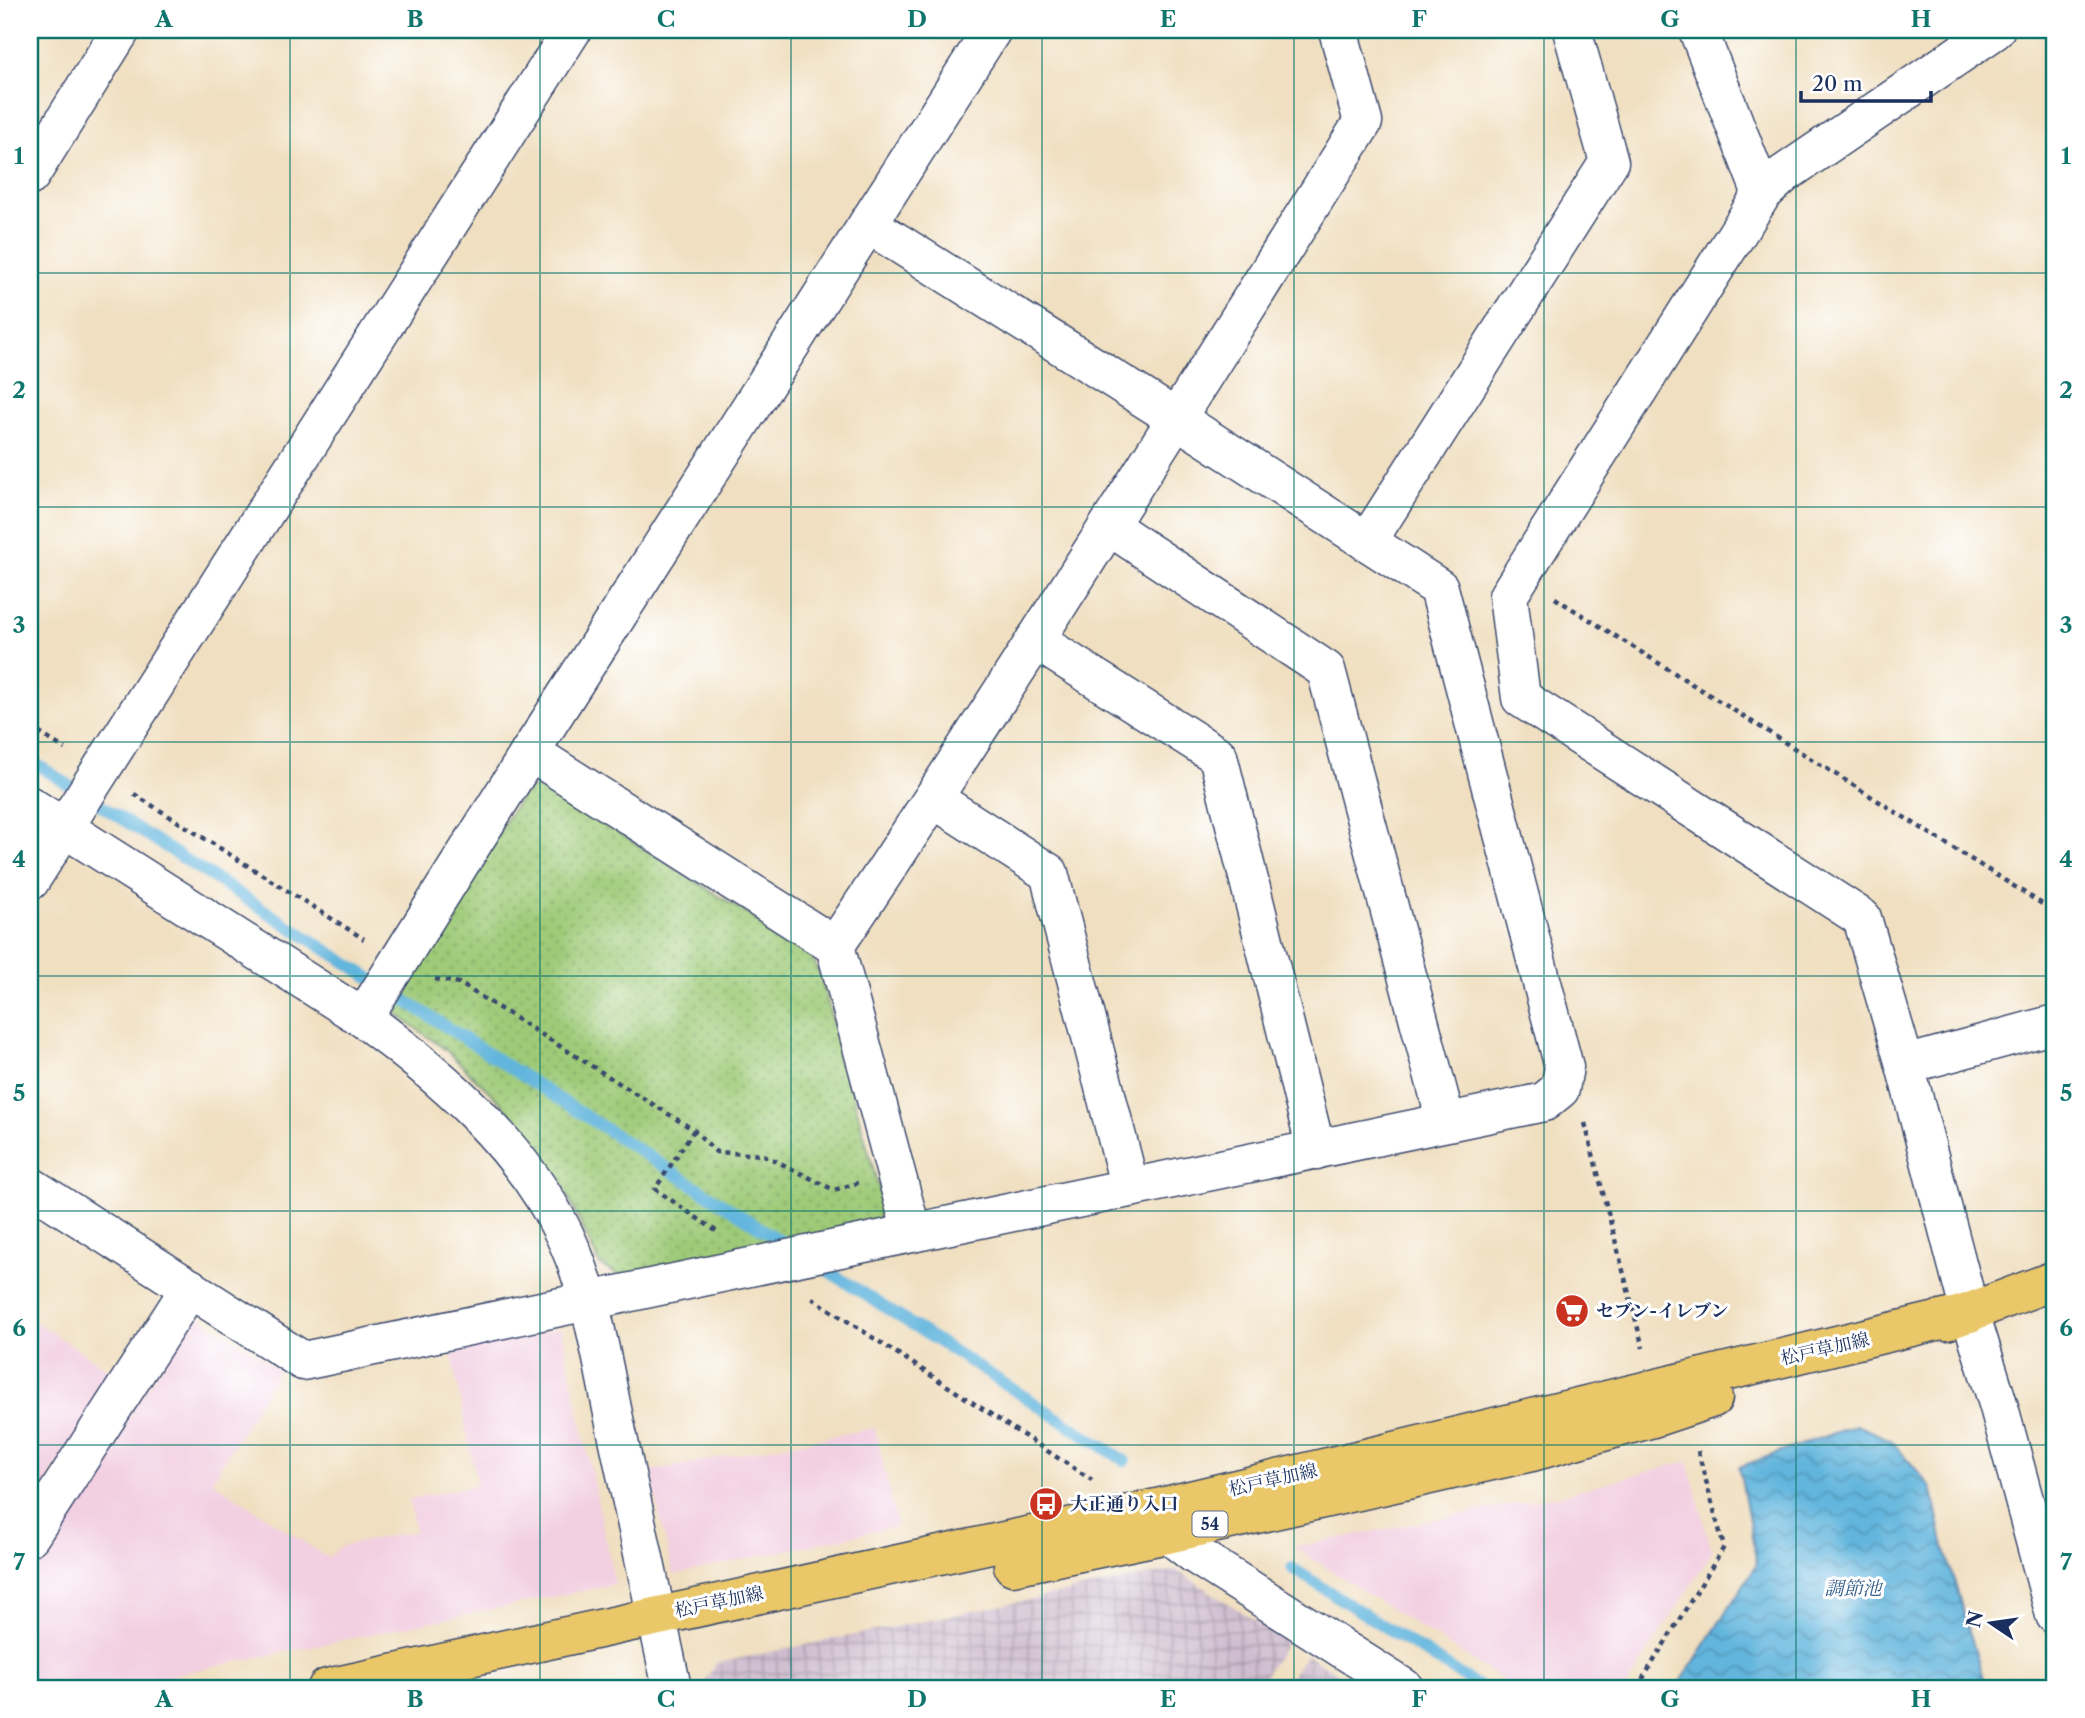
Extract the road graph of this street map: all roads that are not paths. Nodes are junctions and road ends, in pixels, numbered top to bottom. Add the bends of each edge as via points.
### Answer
1 (121, 30) edge
2 (572, 30) edge
3 (992, 30) edge
4 (1338, 30) edge
5 (1572, 30) edge
6 (1698, 30) edge
7 (1995, 30) edge
8 (30, 176) edge
9 (1762, 194) junction
10 (868, 224) junction
11 (1177, 419) junction
12 (1109, 526) junction
13 (1367, 542) junction
14 (1035, 639) junction
15 (530, 752) junction
16 (934, 799) junction
17 (30, 806) edge
18 (70, 819) junction
19 (30, 881) edge
20 (835, 946) junction
21 (368, 1009) junction
22 (2055, 1024) edge
23 (1905, 1065) junction
24 (1446, 1122) junction
25 (1316, 1150) junction
26 (30, 1186) edge
27 (1130, 1188) junction
28 (912, 1233) junction
29 (2055, 1280) edge
30 (190, 1288) junction
31 (589, 1301) junction
32 (1970, 1313) junction
33 (1165, 1520) junction
34 (30, 1536) edge
35 (2055, 1615) edge
36 (658, 1628) junction
37 (327, 1688) edge
38 (437, 1688) edge
39 (672, 1688) edge
40 (1404, 1688) edge

1 - 8 street
2 - 18 street
3 - 10 street
4 - 11 street via 1363,122
5 - 13 street via 1609,162
6 - 9 street
7 - 9 street via 1784,174
9 - 23 street via 1508,596 1521,698 1862,918
10 - 11 street
10 - 15 street
11 - 12 street
11 - 13 street
12 - 14 street
12 - 24 street via 1326,670
13 - 24 street via 1439,588 1564,1067 1560,1089 1544,1102
14 - 16 street
14 - 25 street via 1218,756
15 - 20 street
15 - 21 street
16 - 20 street
16 - 27 street via 1049,873
17 - 18 street
18 - 19 street
18 - 21 street
20 - 28 street
21 - 31 street via 469,1106 535,1184 564,1234
22 - 23 street
23 - 32 street
24 - 25 street
25 - 27 street
26 - 30 street
27 - 28 street
28 - 31 street
29 - 32 main road, 松戸草加線 / 54
30 - 31 street via 303,1362
30 - 34 street
31 - 36 street
32 - 33 main road, 松戸草加線 / 54 via 1653,1418 1545,1448
32 - 35 street
33 - 36 main road, 松戸草加線 / 54
33 - 40 street via 1194,1554
36 - 37 main road, 松戸草加線 / 54
36 - 38 main road, 松戸草加線 / 54
36 - 39 street

